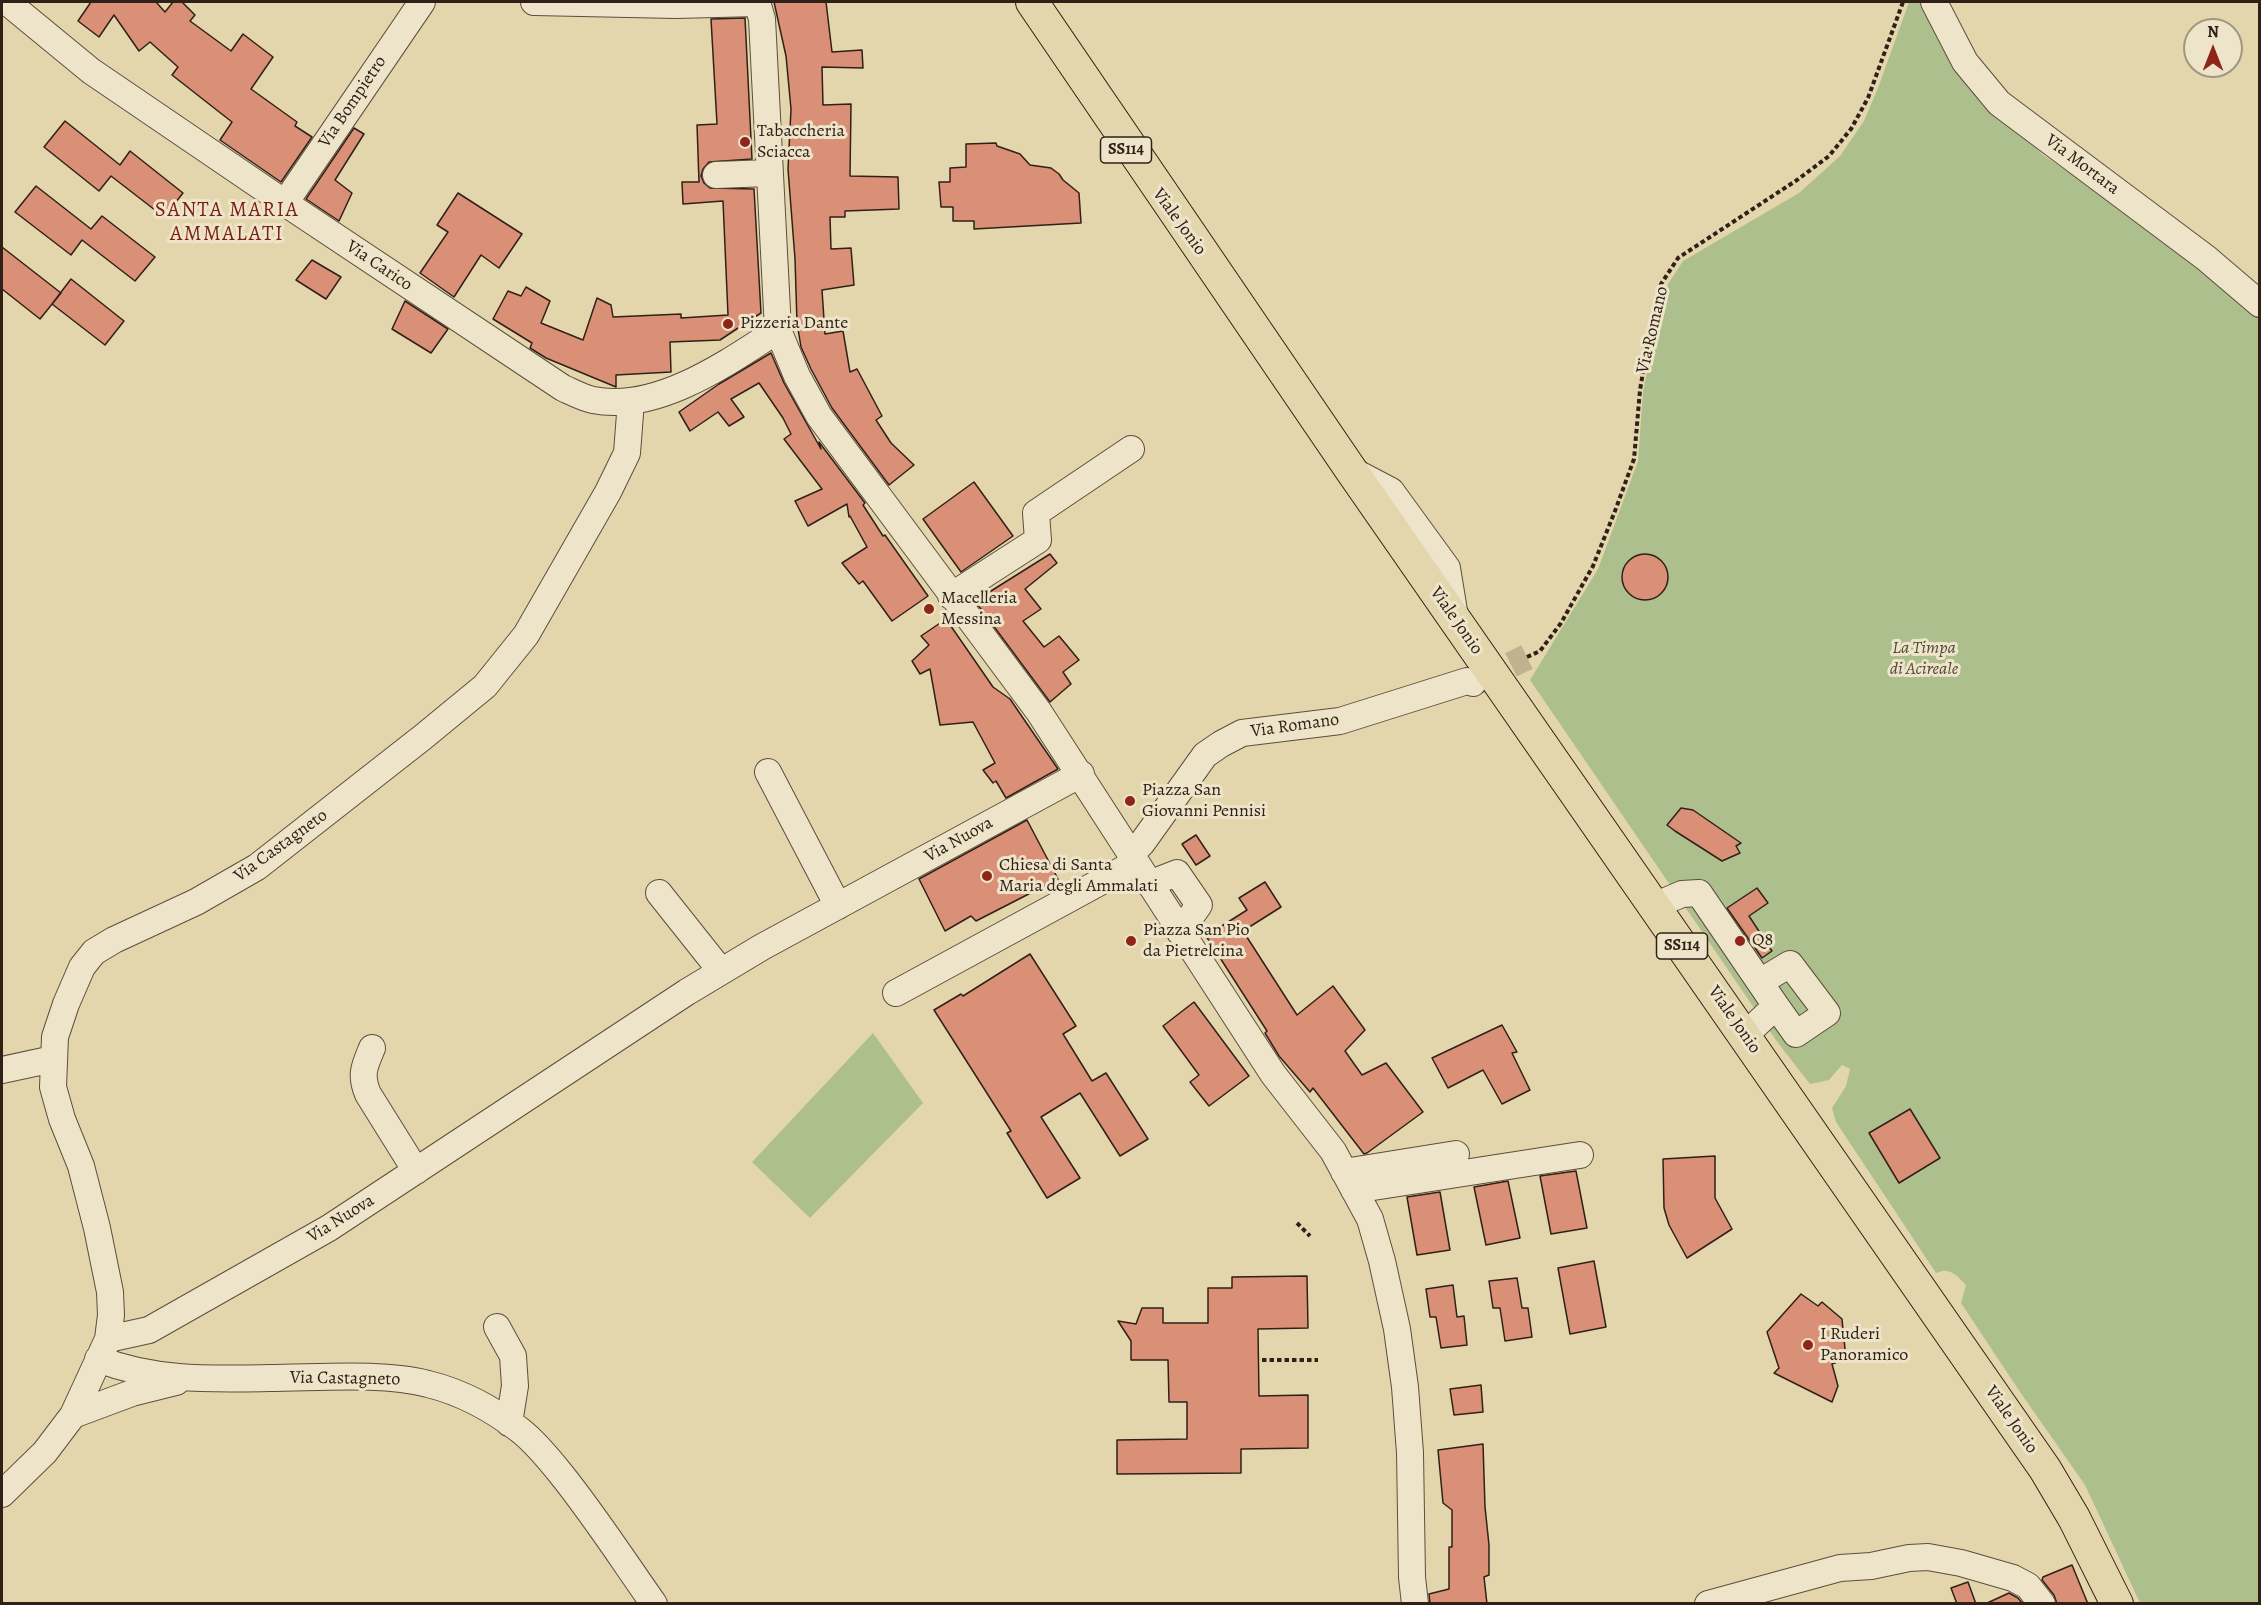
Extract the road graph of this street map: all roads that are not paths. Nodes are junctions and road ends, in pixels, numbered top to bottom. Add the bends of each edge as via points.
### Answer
1 (8, 2) edge
2 (422, 2) edge
3 (534, 2) edge
4 (757, 2) edge
5 (1018, 2) edge
6 (1032, 2) edge
7 (1934, 2) edge
8 (769, 173) junction
9 (716, 175) dead end
10 (285, 203) junction
11 (1234, 298) junction
12 (2259, 304) edge
13 (778, 330) junction
14 (631, 401) junction
15 (1131, 449) dead end
16 (951, 596) junction
17 (1473, 683) tunnel mouth
18 (768, 772) dead end
19 (1081, 774) junction
20 (1138, 868) junction
21 (659, 893) dead end
22 (838, 906) junction
23 (1654, 906) junction
24 (722, 971) junction
25 (1760, 982) junction
26 (896, 993) dead end
27 (1776, 1006) junction
28 (1744, 1035) junction
29 (372, 1048) dead end
30 (53, 1059) junction
31 (2, 1070) edge
32 (1456, 1154) dead end
33 (1580, 1155) dead end
34 (417, 1171) junction
35 (1349, 1181) junction
36 (497, 1327) dead end
37 (103, 1349) junction
38 (191, 1379) junction
39 (73, 1414) junction
40 (509, 1423) junction
41 (2, 1494) edge
42 (654, 1604) edge
43 (1415, 1604) edge
44 (1708, 1604) edge
45 (2042, 1604) edge
46 (2117, 1604) edge

1 - 10 street, Via Carico via 91,71
2 - 10 street, Via Bompietro
3 - 4 street
4 - 8 street via 762,19
5 - 11 main road, Viale Jonio / SS114
6 - 11 main road, Viale Jonio / SS114
7 - 12 street, Via Mortara via 1965,62 1999,103 2206,258
8 - 9 street
8 - 13 street
10 - 14 street, Via Carico via 563,388 593,400
11 - 23 main road, Viale Jonio / SS114
13 - 14 street, Via Carico via 703,375
13 - 16 street via 819,416
14 - 30 street, Via Castagneto via 627,453 609,492 526,635 485,686 257,867 94,952 82,967 66,1004 55,1037
15 - 16 street via 1036,513 1038,540
16 - 19 street
17 - 20 street, Via Romano via 1467,681 1340,722 1242,733 1221,744 1206,755 1142,843
18 - 22 street
19 - 20 street
19 - 22 street, Via Nuova
20 - 26 street
20 - 35 street via 1273,1074 1333,1151
21 - 24 street
22 - 24 street, Via Nuova
23 - 25 street via 1682,894 1699,893
23 - 28 main road, Viale Jonio / SS114
24 - 34 street, Via Nuova
25 - 27 street
25 - 27 street via 1790,964 1827,1013 1796,1034
27 - 28 street
28 - 46 main road, Viale Jonio / SS114 via 2045,1469
29 - 34 street via 362,1080
30 - 31 street
30 - 37 street, Via Castagneto via 53,1087 81,1166 106,1270 111,1315
32 - 35 street
33 - 35 street
34 - 37 street, Via Nuova via 329,1228 149,1330
35 - 43 street via 1370,1219 1397,1329 1410,1453
36 - 40 street via 513,1356 515,1386
37 - 38 street via 125,1370
37 - 39 street
38 - 39 street via 132,1393
38 - 40 street, Via Castagneto via 390,1378 427,1383 462,1395
39 - 41 street via 45,1452
40 - 42 street, Via Castagneto via 523,1432 579,1496
44 - 45 street via 1840,1568 1928,1557 2013,1578 2028,1586

